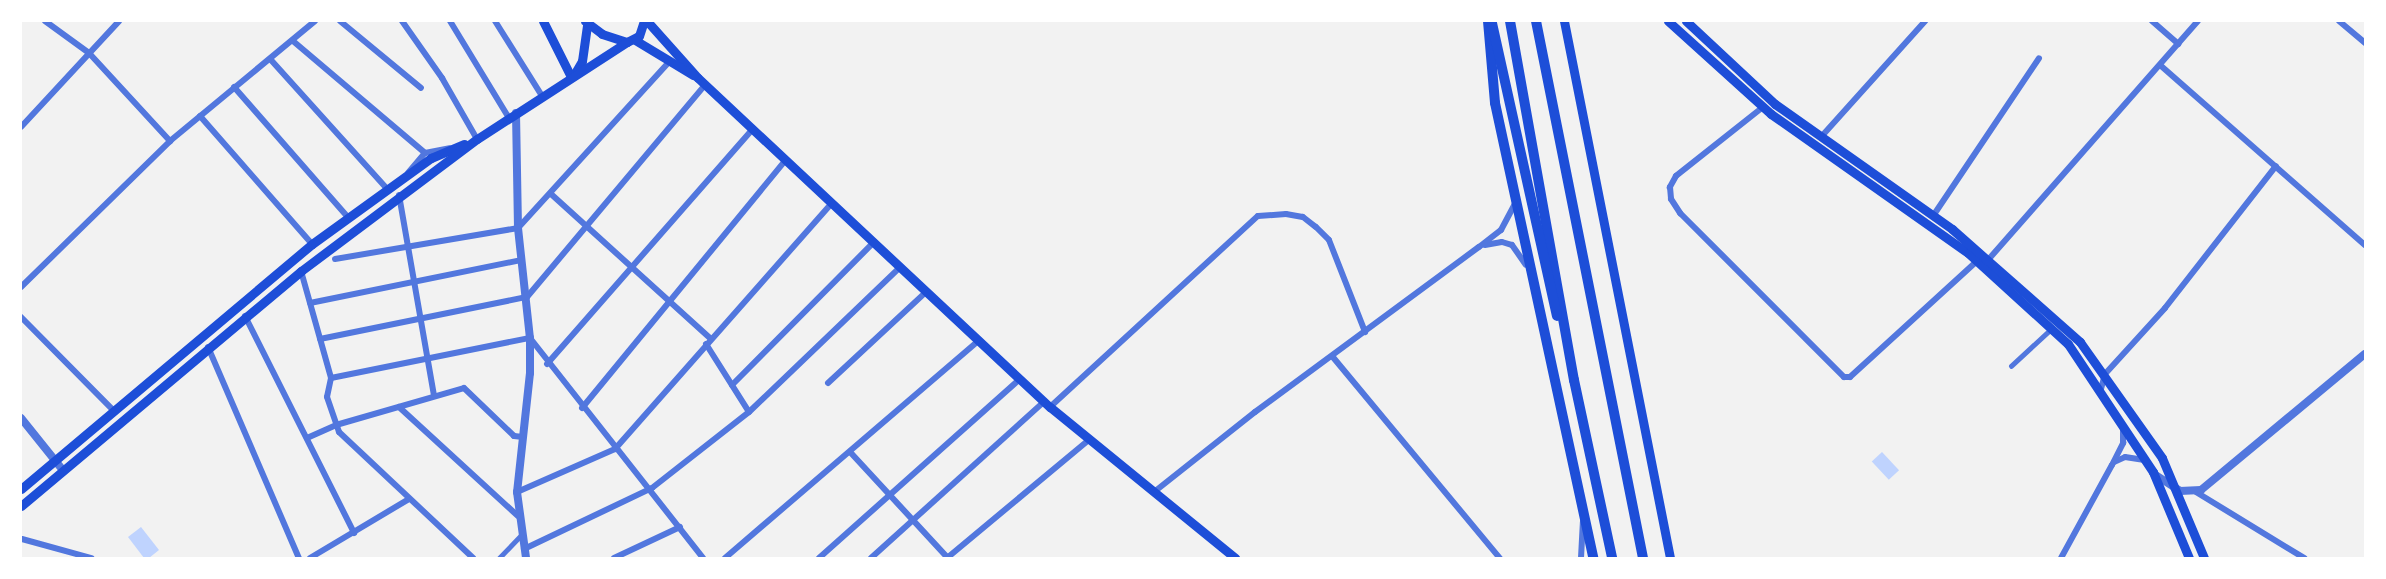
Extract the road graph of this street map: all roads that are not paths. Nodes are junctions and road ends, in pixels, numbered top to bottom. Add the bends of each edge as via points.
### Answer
1 (45, 21) edge
2 (119, 21) edge
3 (315, 21) edge
4 (340, 21) edge
5 (402, 21) edge
6 (450, 21) edge
7 (495, 21) edge
8 (543, 21) edge
9 (645, 21) edge
10 (1490, 21) edge
11 (1510, 21) edge
12 (1536, 21) edge
13 (1564, 21) edge
14 (1668, 21) edge
15 (1686, 21) edge
16 (1925, 21) edge
17 (2152, 21) edge
18 (2198, 21) edge
19 (2339, 21) edge
20 (586, 22) edge
21 (293, 41) junction
22 (631, 41) junction
23 (2365, 43) edge
24 (2178, 44) junction
25 (89, 53) junction
26 (2039, 58) dead end
27 (271, 60) junction
28 (668, 63) junction
29 (2160, 65) junction
30 (571, 77) junction
31 (701, 81) junction
32 (234, 87) junction
33 (421, 88) dead end
34 (542, 96) junction
35 (1763, 107) junction
36 (512, 116) junction
37 (200, 117) junction
38 (21, 127) edge
39 (753, 129) junction
40 (1821, 137) junction
41 (477, 139) junction
42 (170, 141) junction
43 (457, 147) junction
44 (425, 153) junction
45 (786, 160) junction
46 (2276, 166) junction
47 (408, 174) junction
48 (387, 189) junction
49 (551, 194) junction
50 (399, 195) junction
51 (1516, 195) junction
52 (832, 202) junction
53 (1933, 216) junction
54 (348, 217) junction
55 (585, 226) junction
56 (518, 228) junction
57 (874, 242) junction
58 (312, 244) junction
59 (2365, 245) edge
60 (408, 247) junction
61 (1479, 248) junction
62 (335, 259) dead end
63 (521, 260) junction
64 (1988, 260) junction
65 (1977, 261) junction
66 (631, 267) junction
67 (900, 267) junction
68 (301, 271) junction
69 (1533, 279) junction
70 (414, 282) junction
71 (21, 287) edge
72 (927, 291) junction
73 (527, 297) junction
74 (669, 302) junction
75 (310, 303) junction
76 (245, 316) junction
77 (21, 317) edge
78 (421, 318) junction
79 (2052, 328) junction
80 (1365, 332) junction
81 (530, 338) junction
82 (320, 339) junction
83 (979, 340) junction
84 (709, 342) junction
85 (208, 347) junction
86 (2365, 354) edge
87 (1332, 356) junction
88 (428, 359) junction
89 (547, 364) junction
90 (2011, 366) dead end
91 (2105, 374) junction
92 (331, 378) junction
93 (1020, 378) junction
94 (1574, 380) junction
95 (828, 383) dead end
96 (732, 385) junction
97 (2101, 389) junction
98 (434, 396) junction
99 (1048, 404) junction
100 (399, 407) junction
101 (582, 408) junction
102 (113, 410) junction
103 (749, 412) junction
104 (21, 418) edge
105 (2121, 423) junction
106 (336, 425) junction
107 (524, 437) junction
108 (307, 438) junction
109 (1090, 439) junction
110 (615, 449) junction
111 (851, 453) junction
112 (54, 459) junction
113 (2112, 465) junction
114 (62, 469) junction
115 (2152, 469) junction
116 (652, 488) junction
117 (21, 489) edge
118 (2178, 490) junction
119 (518, 492) junction
120 (1154, 492) junction
121 (2196, 492) junction
122 (889, 494) junction
123 (409, 499) junction
124 (21, 506) edge
125 (518, 516) junction
126 (1584, 516) junction
127 (913, 520) junction
128 (680, 527) junction
129 (354, 532) junction
130 (521, 535) junction
131 (21, 539) edge
132 (525, 554) edge
133 (91, 558) edge
134 (299, 558) edge
135 (310, 558) edge
136 (473, 558) edge
137 (499, 558) edge
138 (614, 558) edge
139 (703, 558) edge
140 (725, 558) edge
141 (819, 558) edge
142 (871, 558) edge
143 (947, 558) edge
144 (1235, 558) edge
145 (1500, 558) edge
146 (1581, 558) edge
147 (1593, 558) edge
148 (1612, 558) edge
149 (1643, 558) edge
150 (1670, 558) edge
151 (2061, 558) edge
152 (2189, 558) edge
153 (2204, 558) edge
154 (2304, 558) edge

1 - 25 street
2 - 25 street
3 - 21 street
4 - 33 street
5 - 41 street via 442,78
6 - 36 street
7 - 34 street
8 - 30 main road
9 - 22 main road
9 - 31 main road
10 - 51 highway via 1495,103
10 - 94 highway via 1539,246
11 - 94 highway
12 - 149 highway
13 - 150 main road
14 - 35 main road
15 - 40 main road via 1770,100
16 - 40 street
17 - 24 street
18 - 24 street
19 - 23 street
20 - 22 main road via 612,39
20 - 30 main road via 582,61
21 - 27 street
21 - 44 street
22 - 28 main road
22 - 30 main road
24 - 29 street
25 - 38 street
25 - 42 street
26 - 53 street
27 - 32 street
27 - 48 street
28 - 31 main road
28 - 49 street
29 - 46 street
29 - 64 street
30 - 34 main road
31 - 39 main road
31 - 55 street
32 - 37 street
32 - 54 street
34 - 36 main road
35 - 65 main road
35 - 65 street via 1676,176 1670,187 1671,199 1680,213 1844,377 1850,377
36 - 41 main road
36 - 56 street
37 - 42 street
37 - 58 street
39 - 45 main road
39 - 66 street
40 - 53 main road
41 - 43 main road
41 - 50 main road
42 - 71 street
43 - 44 street
43 - 47 main road
44 - 47 street
45 - 52 main road
45 - 74 street
46 - 59 street
46 - 91 street via 2165,308
47 - 48 main road
48 - 54 main road
49 - 55 street
49 - 56 street
50 - 60 street
50 - 68 main road
51 - 61 street via 1501,230
51 - 69 highway
52 - 57 main road
52 - 84 street
53 - 64 main road
54 - 58 main road
55 - 66 street
55 - 73 street
56 - 60 street
56 - 63 street
57 - 67 main road
57 - 96 street
58 - 102 main road
60 - 62 street
60 - 70 street
61 - 69 street via 1492,242 1512,245 1521,253
61 - 80 street
63 - 70 street
63 - 73 street
64 - 91 main road via 2080,342
65 - 79 main road
66 - 74 street
66 - 89 street
67 - 72 main road
67 - 103 street
68 - 75 street
68 - 76 main road
69 - 126 highway
70 - 75 street
70 - 78 street
72 - 83 main road
72 - 95 street
73 - 78 street
73 - 81 street
74 - 84 street
74 - 101 street
75 - 82 street
76 - 85 main road
76 - 108 street
77 - 102 street
78 - 82 street
78 - 88 street
79 - 90 street
79 - 97 main road via 2079,356
80 - 87 street
80 - 99 street via 1323,233 1302,218 1273,213 1258,216
81 - 88 street
81 - 89 street
81 - 107 street
82 - 92 street
83 - 93 main road
83 - 111 street
84 - 96 street
84 - 110 street
85 - 114 main road
85 - 134 street
86 - 121 street
87 - 120 street
87 - 145 street
88 - 92 street
88 - 98 street
89 - 101 street
91 - 97 street
91 - 118 main road via 2159,453
92 - 106 street via 327,397
93 - 99 main road
93 - 122 street
94 - 148 highway
96 - 103 street
97 - 105 main road
98 - 100 street
98 - 107 street via 464,388 514,436
99 - 109 main road
99 - 127 street
100 - 106 street
100 - 125 street
101 - 110 street
102 - 112 main road
103 - 116 street
104 - 112 street
105 - 113 street via 2124,440
105 - 115 main road
106 - 108 street
106 - 123 street via 345,439
107 - 119 street
108 - 129 street
109 - 120 main road
109 - 143 street
110 - 116 street
110 - 119 street
111 - 122 street
111 - 140 street
112 - 114 street
112 - 117 main road
113 - 115 street via 2127,456
113 - 151 street
114 - 124 main road
115 - 118 street
115 - 152 main road
116 - 128 street
116 - 132 street
118 - 121 street
118 - 153 main road
119 - 125 street
120 - 144 main road
121 - 154 street
122 - 127 street
122 - 141 street
123 - 129 street
123 - 136 street
125 - 130 street
126 - 146 street
126 - 147 highway
127 - 142 street
127 - 143 street
128 - 138 street
128 - 139 street
129 - 135 street
130 - 132 street
130 - 137 street
131 - 133 street

